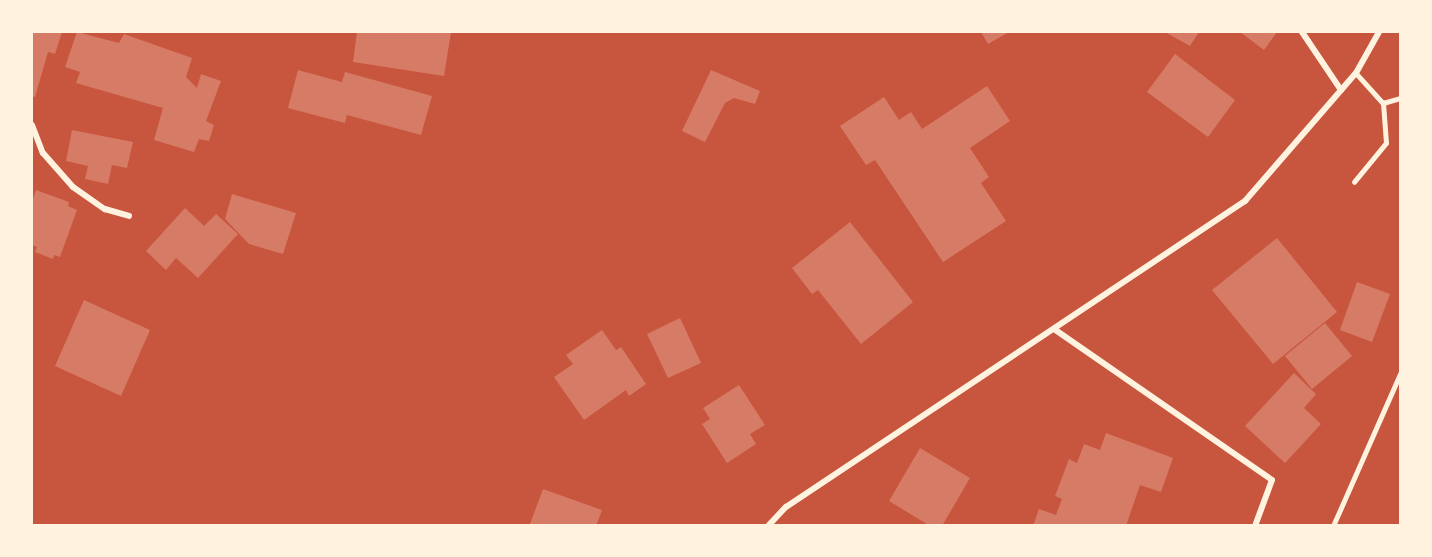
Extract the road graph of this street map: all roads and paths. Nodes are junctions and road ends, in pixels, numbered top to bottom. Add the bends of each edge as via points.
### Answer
1 (1302, 32) edge
2 (1379, 32) edge
3 (1356, 73) junction
4 (1341, 90) junction
5 (1401, 98) edge
6 (1383, 103) junction
7 (32, 125) edge
8 (1354, 182) dead end
9 (129, 216) dead end
10 (1054, 329) junction
11 (1401, 374) edge
12 (768, 525) edge
13 (1255, 525) edge
14 (1333, 525) edge

1 - 4 street
2 - 3 street
3 - 4 street
3 - 6 lane
4 - 10 street via 1245,201
5 - 6 lane
6 - 8 lane via 1386,143
7 - 9 street via 43,153 73,187 105,209
10 - 12 street via 786,507
10 - 13 street via 1272,480
11 - 14 lane

